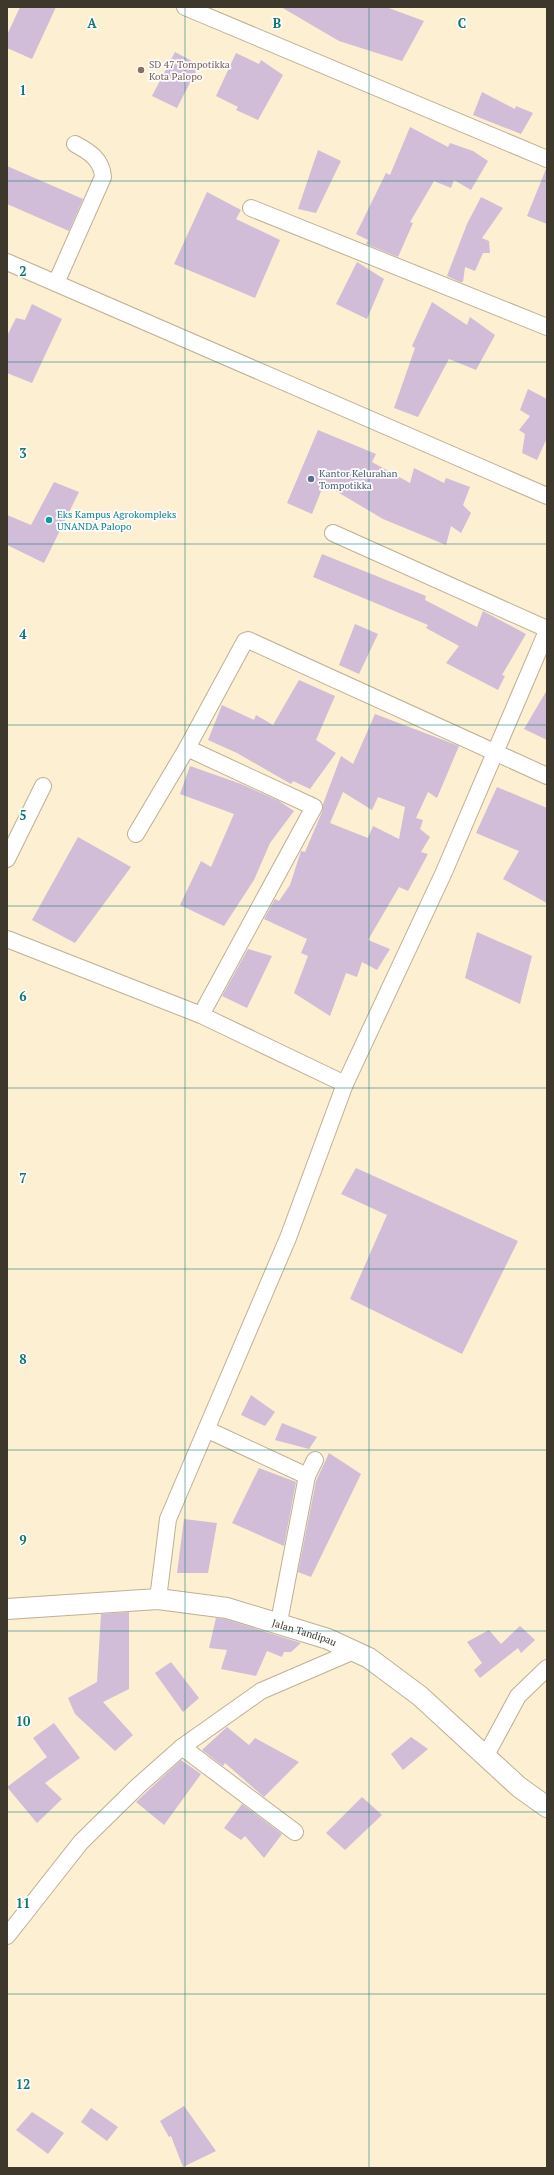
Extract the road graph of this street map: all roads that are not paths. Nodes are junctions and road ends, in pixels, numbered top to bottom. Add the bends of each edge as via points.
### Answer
1 (185, 7) edge
2 (75, 144) dead end
3 (547, 159) edge
4 (251, 208) dead end
5 (7, 262) edge
6 (56, 283) junction
7 (547, 327) edge
8 (547, 496) edge
9 (333, 533) dead end
10 (547, 630) edge
11 (187, 748) junction
12 (496, 751) junction
13 (547, 776) edge
14 (43, 786) dead end
15 (136, 834) dead end
16 (7, 859) edge
17 (7, 939) edge
18 (200, 1015) junction
19 (345, 1084) junction
20 (208, 1430) junction
21 (314, 1460) dead end
22 (307, 1476) junction
23 (158, 1599) junction
24 (7, 1609) edge
25 (279, 1622) junction
26 (354, 1651) junction
27 (547, 1668) edge
28 (182, 1747) junction
29 (485, 1757) junction
30 (547, 1807) edge
31 (296, 1832) dead end
32 (7, 1936) edge

1 - 3 street
2 - 6 street via 85,149 100,163 103,177
4 - 7 street
5 - 6 street
6 - 8 street
9 - 10 street
10 - 12 street
11 - 12 street via 245,641 248,640
11 - 15 street
11 - 18 street via 314,807
12 - 13 street
12 - 19 street via 444,872
14 - 16 street
17 - 18 street
18 - 19 street
19 - 20 street via 288,1238
20 - 22 street
20 - 23 street via 168,1519
21 - 22 street
22 - 25 street
23 - 24 street, Jalan Tandipau
23 - 25 street, Jalan Tandipau via 227,1608
25 - 26 street, Jalan Tandipau
26 - 28 street via 261,1691
26 - 29 street, Jalan Tandipau via 380,1665 420,1696
27 - 29 street via 518,1696
28 - 31 street
28 - 32 street via 81,1842
29 - 30 street, Jalan Tandipau via 519,1787

